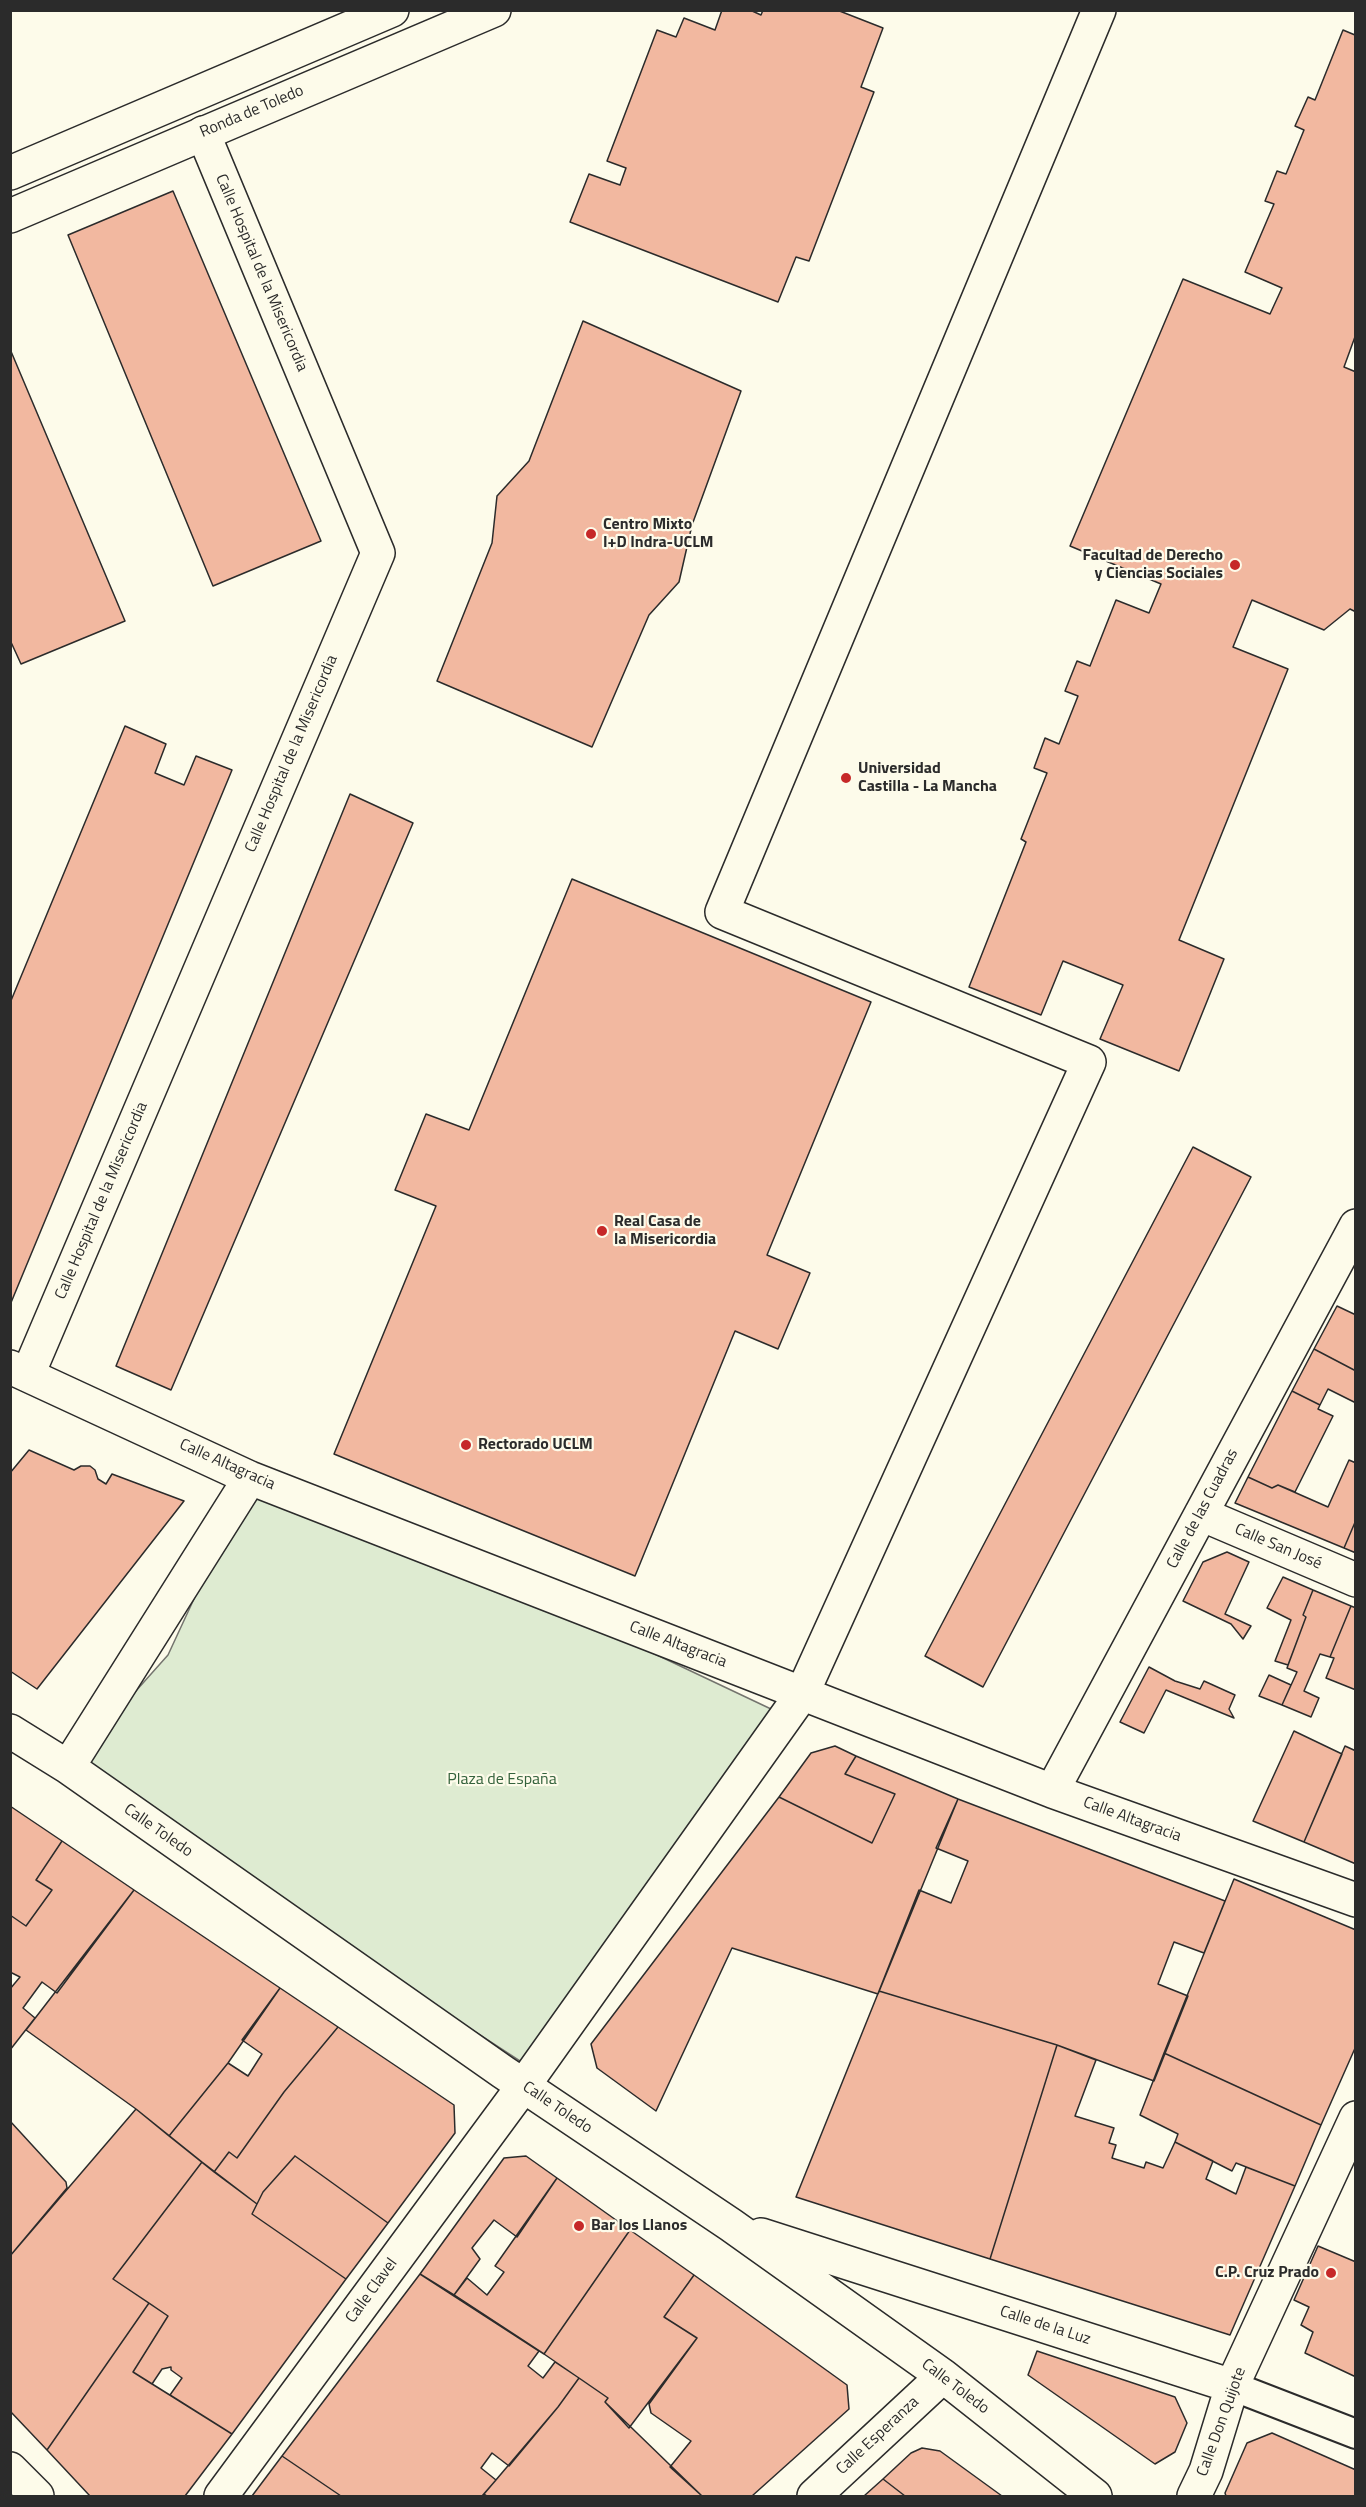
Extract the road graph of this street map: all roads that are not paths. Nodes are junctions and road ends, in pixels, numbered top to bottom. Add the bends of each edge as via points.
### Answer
1 (392, 10) edge
2 (494, 10) edge
3 (1099, 10) edge
4 (203, 133) junction
5 (10, 173) edge
6 (10, 216) edge
7 (1356, 1226) edge
8 (19, 1370) edge
9 (250, 1478) junction
10 (1201, 1514) junction
11 (1356, 1580) edge
12 (802, 1694) junction
13 (10, 1731) edge
14 (68, 1767) junction
15 (1052, 1791) junction
16 (1356, 1900) edge
17 (524, 2085) junction
18 (1356, 2118) edge
19 (731, 2225) junction
20 (943, 2376) junction
21 (1232, 2386) junction
22 (1356, 2434) edge
23 (10, 2469) edge
24 (37, 2496) edge
25 (221, 2496) edge
26 (814, 2496) edge
27 (1095, 2496) edge
28 (1194, 2496) edge

1 - 5 main road
2 - 4 main road, Ronda de Toledo
3 - 12 main road via 722,912 1089,1062
4 - 6 main road, Ronda de Toledo
4 - 8 main road, Calle Hospital de la Misericordia via 378,553
7 - 10 main road, Calle de las Cuadras
8 - 9 main road, Calle Altagracia
9 - 12 main road, Calle Altagracia
9 - 14 main road
10 - 11 main road, Calle San José
10 - 15 main road, Calle de las Cuadras
12 - 15 main road, Calle Altagracia
12 - 17 main road
13 - 14 main road, Calle Toledo
14 - 17 main road, Calle Toledo
15 - 16 main road, Calle Altagracia
17 - 19 main road, Calle Toledo
17 - 25 main road, Calle Clavel
18 - 21 main road, Calle Don Quijote
19 - 20 main road, Calle Toledo
19 - 21 main road, Calle de la Luz
20 - 26 main road, Calle Esperanza
20 - 27 main road, Calle Toledo
21 - 22 street, Calle de la Luz
21 - 28 main road, Calle Don Quijote via 1206,2471
23 - 24 main road

